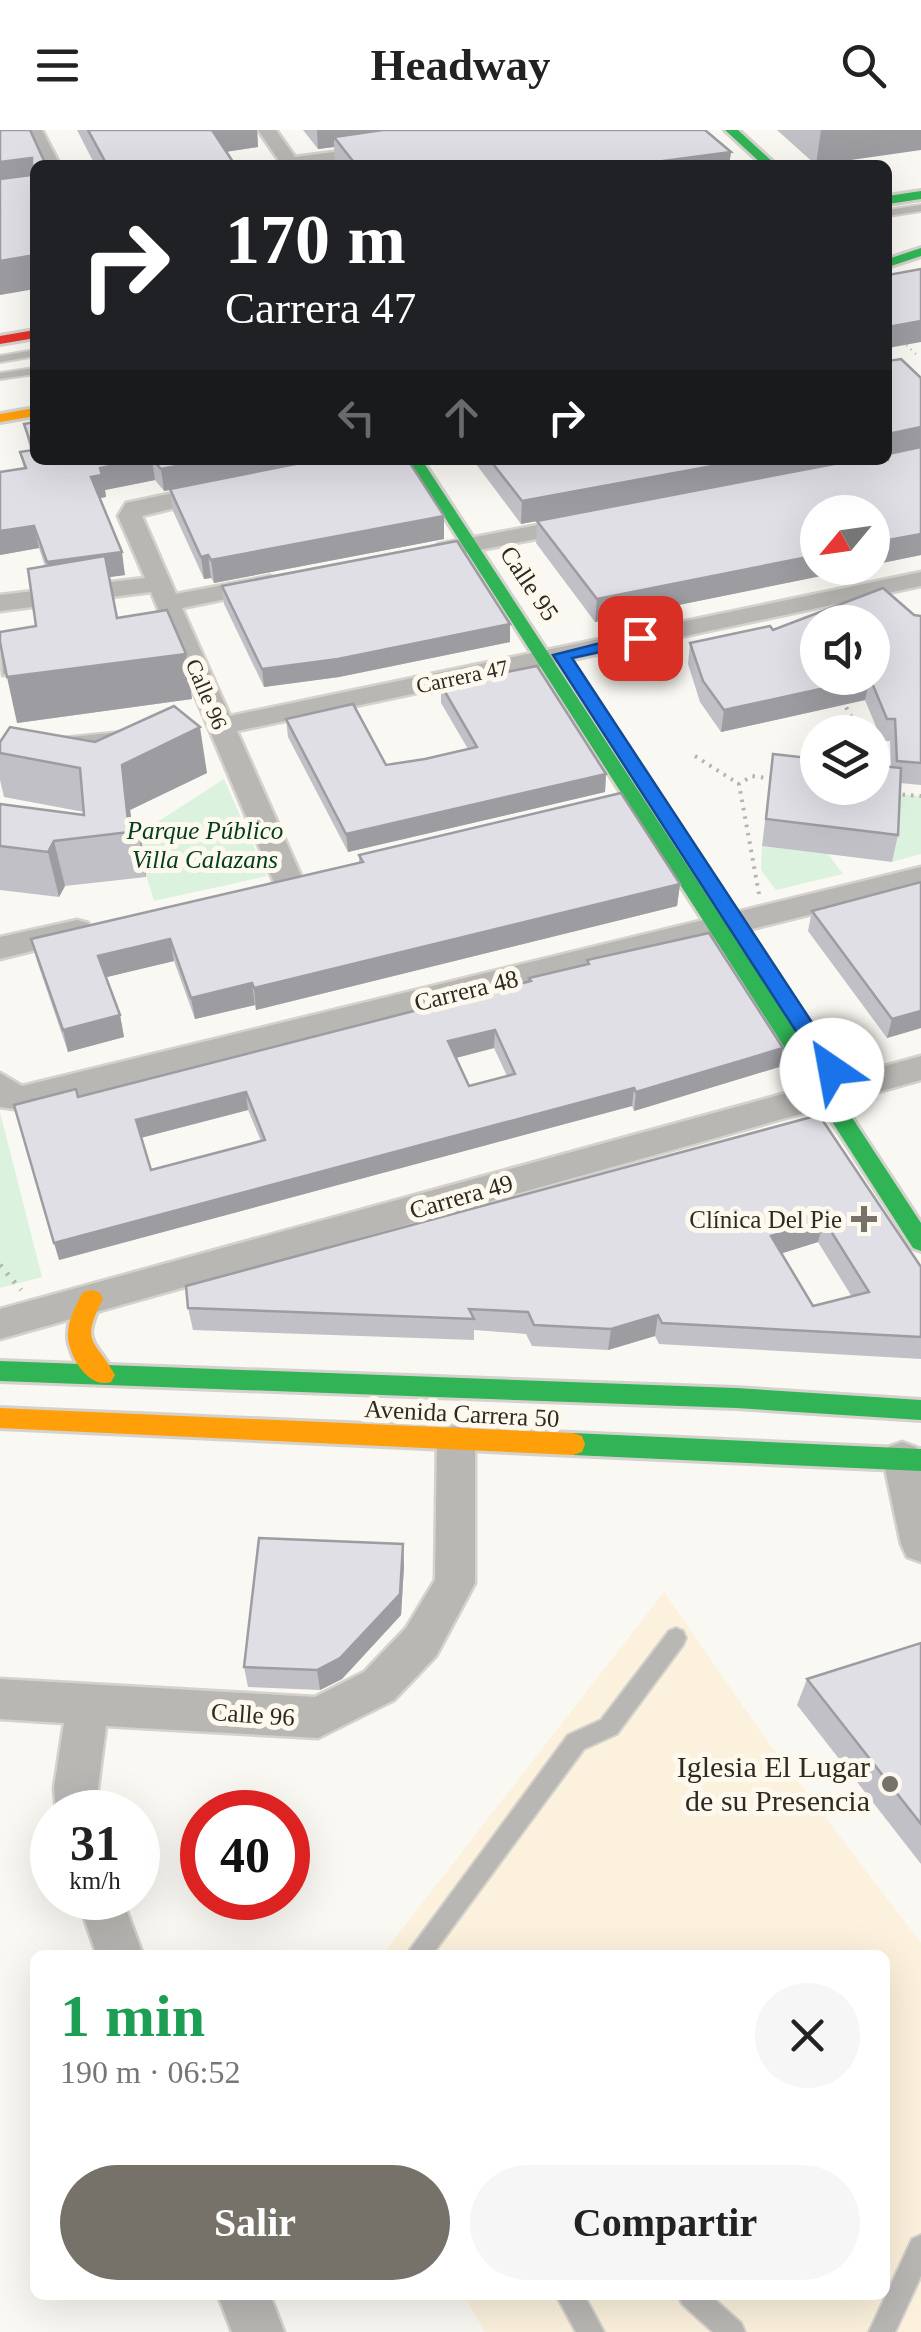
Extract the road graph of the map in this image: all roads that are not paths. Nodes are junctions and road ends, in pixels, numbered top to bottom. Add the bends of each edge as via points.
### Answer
1 (33, 130) edge
2 (267, 130) edge
3 (734, 133) edge
4 (710, 141) edge
5 (398, 148) edge
6 (49, 160) edge
7 (288, 160) edge
8 (318, 160) edge
9 (764, 160) edge
10 (921, 182) edge
11 (892, 186) edge
12 (921, 208) edge
13 (892, 212) edge
14 (921, 232) edge
15 (892, 237) edge
16 (921, 252) edge
17 (892, 265) edge
18 (921, 265) edge
19 (892, 267) edge
20 (30, 335) edge
21 (0, 340) edge
22 (30, 354) edge
23 (0, 359) edge
24 (30, 371) edge
25 (0, 376) edge
26 (30, 383) edge
27 (0, 388) edge
28 (30, 413) edge
29 (3, 417) edge
30 (419, 465) edge
31 (435, 465) edge
32 (242, 486) edge
33 (614, 517) edge
34 (479, 543) junction
35 (409, 556) edge
36 (298, 578) edge
37 (921, 579) edge
38 (875, 589) junction
39 (164, 593) junction
40 (0, 603) edge
41 (899, 608) edge
42 (554, 656) junction
43 (215, 726) junction
44 (138, 734) edge
45 (40, 744) edge
46 (326, 871) edge
47 (921, 877) edge
48 (736, 919) junction
49 (96, 926) edge
50 (0, 948) edge
51 (921, 1068) edge
52 (4, 1091) edge
53 (834, 1092) junction
54 (921, 1207) edge
55 (921, 1242) edge
56 (91, 1300) junction
57 (0, 1324) edge
58 (0, 1371) edge
59 (104, 1376) junction
60 (921, 1410) edge
61 (0, 1418) edge
62 (456, 1441) junction
63 (911, 1460) edge
64 (921, 1544) edge
65 (676, 1638) dead end
66 (0, 1699) edge
67 (88, 1704) junction
68 (76, 1790) edge
69 (108, 1920) edge
70 (118, 1950) edge
71 (422, 1950) edge
72 (921, 2248) edge
73 (246, 2300) edge
74 (571, 2300) edge
75 (697, 2300) edge
76 (258, 2332) edge
77 (592, 2332) edge
78 (732, 2332) edge
79 (882, 2332) edge

1 - 6 street
2 - 7 street
3 - 4 main road
3 - 9 main road
5 - 8 street
10 - 11 main road
12 - 13 main road
14 - 15 main road
16 - 17 main road
18 - 19 main road
20 - 21 main road
22 - 23 lane
24 - 25 lane
26 - 27 main road
28 - 29 main road
30 - 34 main road, Calle 95
31 - 34 main road, Calle 95
32 - 39 street, Calle 96 via 134,508 130,516
33 - 34 street
34 - 35 street
34 - 42 main road, Calle 95
36 - 39 street
37 - 38 street, Carrera 47
38 - 41 street
38 - 42 street, Carrera 47
39 - 40 street
39 - 43 street, Calle 96
42 - 43 street, Carrera 47
42 - 48 main road, Calle 95 via 633,799
43 - 46 street, Calle 96 via 278,882
44 - 45 lane
47 - 48 street, Carrera 48
48 - 52 street, Carrera 48 via 22,1098
48 - 53 main road, Calle 95
49 - 50 street
51 - 53 street, Carrera 49
53 - 54 main road, Calle 95
53 - 55 main road, Calle 95
53 - 56 street, Carrera 49
56 - 57 street, Carrera 49
56 - 59 main road via 76,1341 85,1361
58 - 59 main road, Avenida Carrera 50
59 - 60 main road, Avenida Carrera 50
61 - 62 main road, Avenida Carrera 50
62 - 63 main road, Avenida Carrera 50
62 - 67 street, Calle 96 via 455,1583 421,1642 380,1686 318,1718
63 - 64 street
65 - 71 lane via 610,1727 576,1742
66 - 67 street, Calle 96
67 - 68 street
69 - 70 street
72 - 79 lane
73 - 76 street
74 - 77 lane
75 - 78 lane

